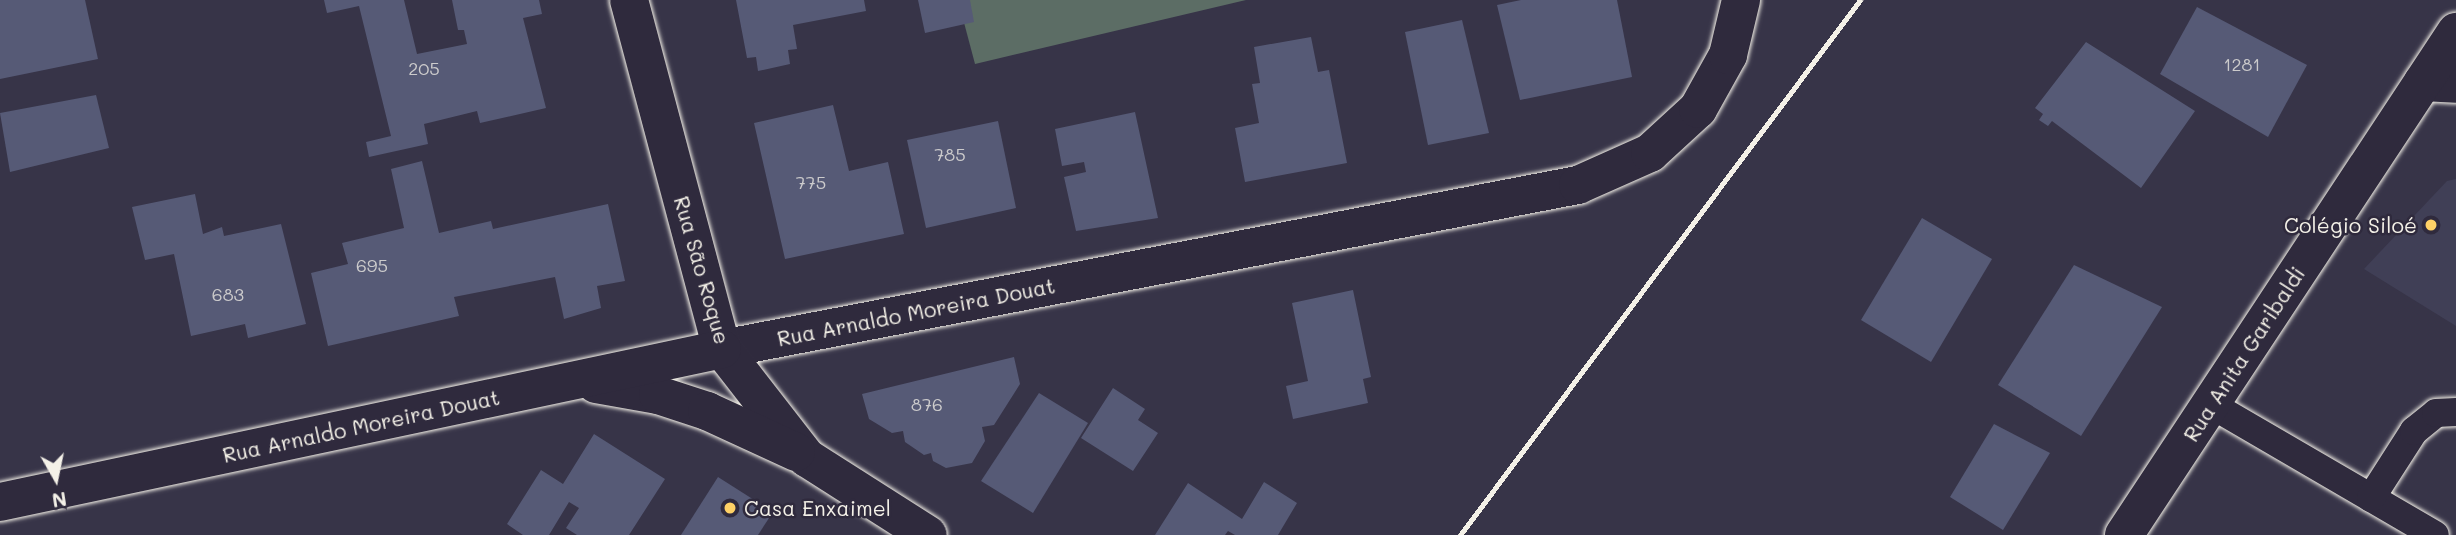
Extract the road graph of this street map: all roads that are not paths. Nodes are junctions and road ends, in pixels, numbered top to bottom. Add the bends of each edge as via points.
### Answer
1 (629, 0) edge
2 (1741, 0) edge
3 (2456, 32) edge
4 (2440, 83) edge
5 (722, 349) junction
6 (570, 382) junction
7 (2210, 404) junction
8 (2456, 412) edge
9 (807, 457) junction
10 (2371, 498) junction
11 (0, 502) edge
12 (928, 535) edge
13 (2124, 535) edge
14 (2435, 535) edge

1 - 5 street, Rua São Roque
2 - 5 street, Rua Arnaldo Moreira Douat via 1728,55 1698,109 1650,153 1578,185
3 - 4 street, Rua Anita Garibaldi
4 - 7 street, Rua Anita Garibaldi
5 - 6 street, Rua Arnaldo Moreira Douat
5 - 9 street, Rua São Roque
6 - 9 street via 658,395 759,433
6 - 11 street, Rua Arnaldo Moreira Douat
7 - 10 lane
7 - 13 street, Rua Anita Garibaldi
8 - 10 lane via 2436,413 2414,430
9 - 12 street, Rua São Roque
10 - 14 lane

